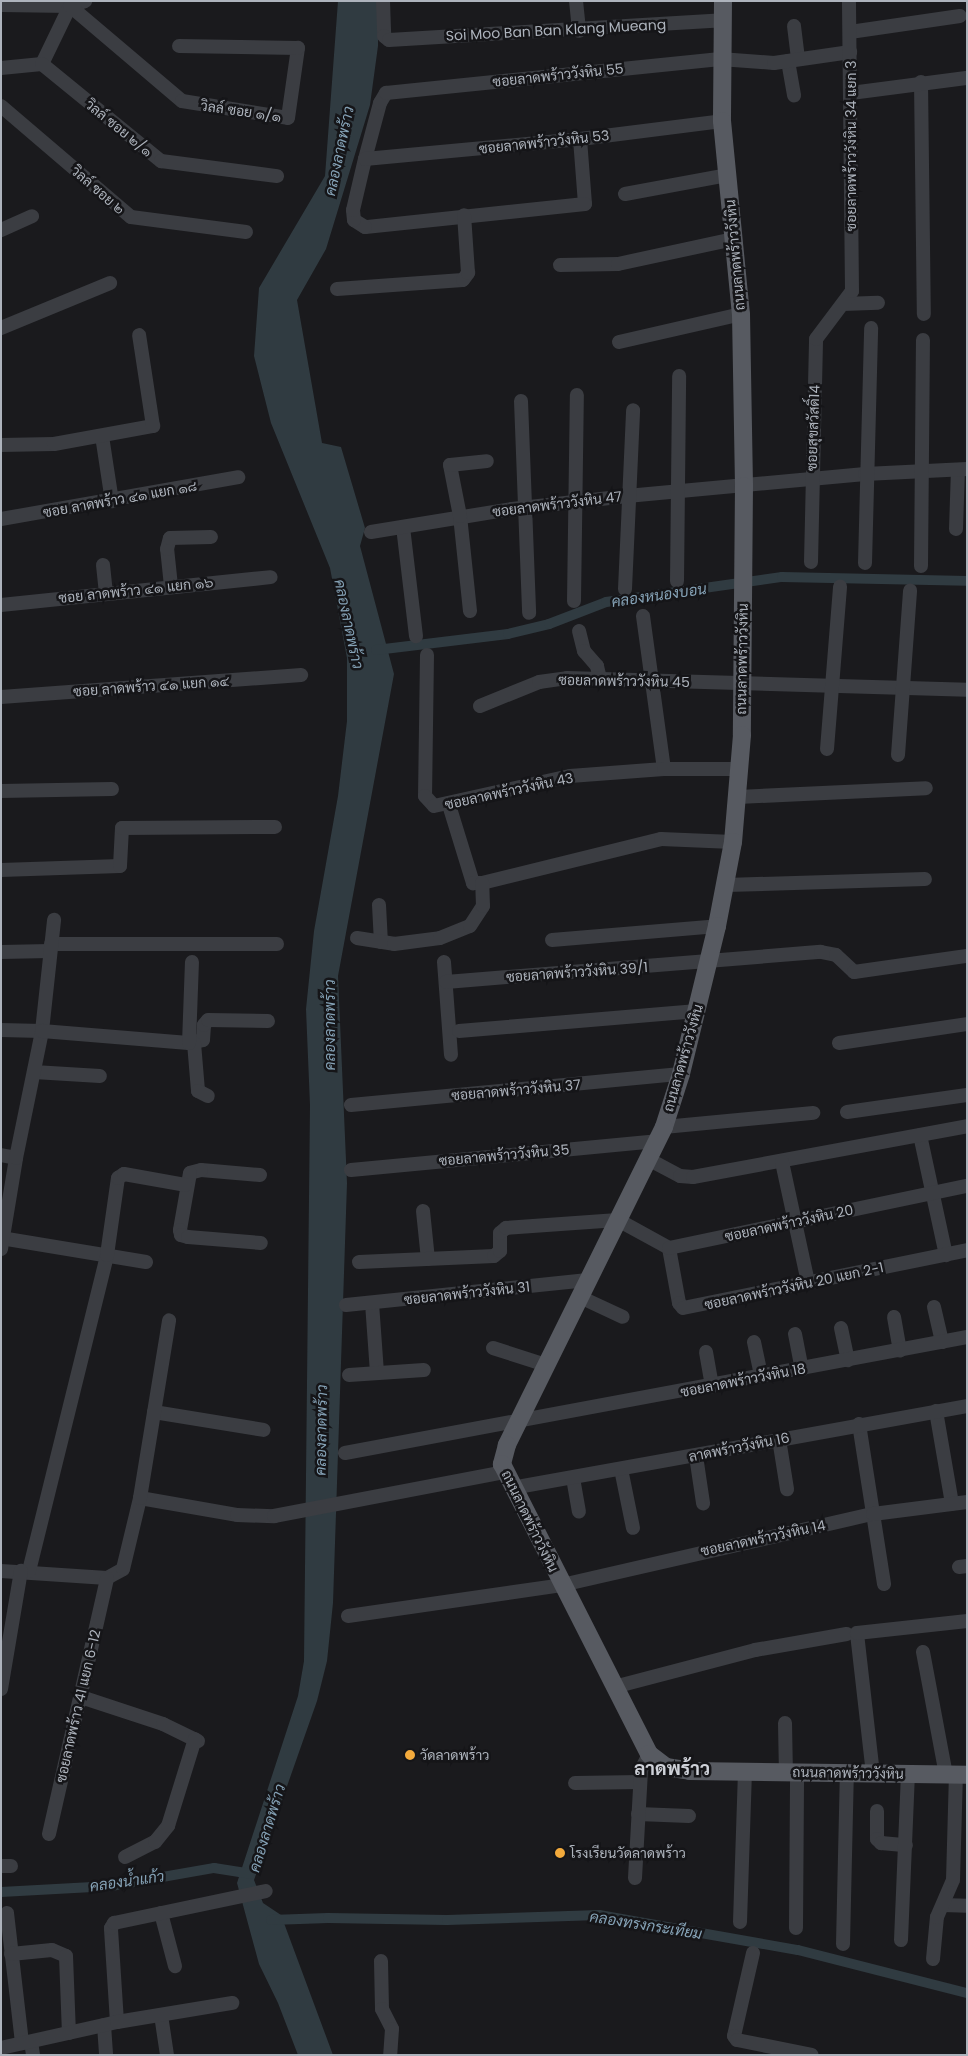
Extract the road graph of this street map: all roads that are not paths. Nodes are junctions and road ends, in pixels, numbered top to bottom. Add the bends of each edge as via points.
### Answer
1 (85, 1) edge
2 (383, 1) edge
3 (576, 1) edge
4 (723, 1) edge
5 (849, 1) edge
6 (1, 5) edge
7 (70, 6) junction
8 (960, 16) dead end
9 (722, 20) junction
10 (794, 26) dead end
11 (579, 30) junction
12 (850, 32) junction
13 (179, 46) dead end
14 (850, 52) junction
15 (720, 59) junction
16 (793, 60) junction
17 (42, 64) junction
18 (1, 68) edge
19 (966, 78) edge
20 (922, 82) junction
21 (851, 93) junction
22 (794, 95) dead end
23 (1, 106) edge
24 (722, 121) junction
25 (580, 139) junction
26 (365, 158) junction
27 (728, 175) junction
28 (277, 176) dead end
29 (626, 194) dead end
30 (464, 215) junction
31 (32, 216) dead end
32 (1, 230) edge
33 (246, 232) dead end
34 (734, 239) junction
35 (560, 266) dead end
36 (110, 283) dead end
37 (337, 289) dead end
38 (852, 291) joint
39 (878, 303) dead end
40 (843, 304) junction
41 (741, 314) junction
42 (924, 314) dead end
43 (1, 328) edge
44 (871, 328) dead end
45 (139, 335) dead end
46 (923, 340) dead end
47 (619, 342) dead end
48 (679, 376) dead end
49 (577, 395) dead end
50 (521, 401) dead end
51 (633, 410) dead end
52 (102, 436) junction
53 (1, 445) edge
54 (487, 461) dead end
55 (962, 469) edge
56 (919, 471) junction
57 (865, 474) junction
58 (238, 478) dead end
59 (812, 480) junction
60 (744, 486) junction
61 (677, 492) junction
62 (627, 496) junction
63 (112, 501) junction
64 (574, 502) junction
65 (527, 508) junction
66 (460, 516) junction
67 (1, 519) edge
68 (403, 527) junction
69 (956, 529) dead end
70 (371, 532) dead end
71 (210, 537) dead end
72 (811, 562) dead end
73 (865, 563) dead end
74 (103, 565) dead end
75 (921, 566) dead end
76 (271, 577) dead end
77 (677, 582) dead end
78 (171, 586) junction
79 (840, 587) dead end
80 (626, 589) dead end
81 (910, 590) dead end
82 (106, 592) junction
83 (574, 601) dead end
84 (1, 605) edge
85 (470, 611) dead end
86 (529, 613) dead end
87 (642, 616) dead end
88 (579, 631) dead end
89 (416, 636) dead end
90 (427, 655) dead end
91 (300, 675) dead end
92 (600, 679) junction
93 (651, 681) junction
94 (742, 684) junction
95 (830, 688) junction
96 (902, 689) junction
97 (967, 690) edge
98 (1, 696) edge
99 (480, 706) dead end
100 (827, 749) dead end
101 (898, 755) dead end
102 (664, 769) junction
103 (740, 769) junction
104 (926, 788) dead end
105 (112, 789) dead end
106 (1, 791) edge
107 (738, 797) junction
108 (448, 805) junction
109 (275, 827) dead end
110 (733, 842) junction
111 (1, 870) edge
112 (925, 879) dead end
113 (482, 883) junction
114 (726, 885) junction
115 (379, 905) dead end
116 (54, 920) dead end
117 (717, 926) junction
118 (357, 938) dead end
119 (552, 940) dead end
120 (381, 942) junction
121 (277, 944) dead end
122 (50, 948) junction
123 (1, 952) edge
124 (967, 956) edge
125 (192, 962) dead end
126 (444, 962) dead end
127 (708, 963) junction
128 (446, 982) junction
129 (697, 1011) junction
130 (268, 1021) dead end
131 (967, 1024) edge
132 (1, 1030) edge
133 (42, 1031) junction
134 (459, 1031) dead end
135 (191, 1043) junction
136 (839, 1043) dead end
137 (451, 1055) dead end
138 (34, 1072) junction
139 (681, 1074) junction
140 (100, 1076) dead end
141 (967, 1095) edge
142 (208, 1096) dead end
143 (351, 1105) dead end
144 (847, 1112) dead end
145 (813, 1113) dead end
146 (967, 1126) edge
147 (660, 1134) junction
148 (920, 1135) junction
149 (1, 1155) edge
150 (16, 1158) junction
151 (648, 1159) junction
152 (782, 1162) junction
153 (351, 1170) dead end
154 (260, 1175) dead end
155 (185, 1185) junction
156 (967, 1186) edge
157 (933, 1193) junction
158 (423, 1211) dead end
159 (618, 1220) junction
160 (795, 1222) junction
161 (2, 1242) edge
162 (261, 1243) dead end
163 (669, 1248) junction
164 (967, 1250) edge
165 (106, 1255) junction
166 (946, 1255) junction
167 (428, 1259) junction
168 (146, 1262) dead end
169 (359, 1262) dead end
170 (588, 1280) junction
171 (808, 1282) junction
172 (580, 1296) junction
173 (372, 1303) junction
174 (346, 1305) dead end
175 (934, 1307) dead end
176 (623, 1317) dead end
177 (894, 1317) dead end
178 (169, 1320) dead end
179 (841, 1328) dead end
180 (795, 1334) dead end
181 (967, 1337) edge
182 (754, 1342) dead end
183 (942, 1342) junction
184 (493, 1348) dead end
185 (900, 1350) junction
186 (706, 1352) dead end
187 (848, 1360) junction
188 (546, 1365) junction
189 (802, 1369) junction
190 (424, 1370) dead end
191 (377, 1373) junction
192 (349, 1375) dead end
193 (761, 1376) junction
194 (712, 1386) junction
195 (967, 1406) edge
196 (936, 1411) junction
197 (154, 1412) junction
198 (519, 1420) junction
199 (859, 1424) junction
200 (264, 1430) dead end
201 (779, 1439) junction
202 (345, 1453) dead end
203 (696, 1456) junction
204 (621, 1469) junction
205 (504, 1472) junction
206 (573, 1478) junction
207 (512, 1488) junction
208 (787, 1489) dead end
209 (140, 1498) junction
210 (967, 1502) edge
211 (704, 1503) dead end
212 (952, 1504) junction
213 (579, 1511) dead end
214 (873, 1514) junction
215 (633, 1528) dead end
216 (1, 1571) edge
217 (25, 1571) junction
218 (107, 1578) junction
219 (884, 1584) dead end
220 (562, 1585) junction
221 (348, 1616) dead end
222 (967, 1621) edge
223 (852, 1633) junction
224 (923, 1652) dead end
225 (614, 1687) junction
226 (1, 1689) edge
227 (81, 1697) junction
228 (785, 1723) dead end
229 (649, 1754) junction
230 (745, 1772) junction
231 (791, 1773) junction
232 (847, 1773) junction
233 (873, 1774) junction
234 (908, 1774) junction
235 (956, 1775) edge
236 (640, 1782) junction
237 (575, 1783) dead end
238 (877, 1811) dead end
239 (638, 1814) junction
240 (689, 1816) dead end
241 (49, 1834) dead end
242 (906, 1845) junction
243 (125, 1857) dead end
244 (635, 1878) dead end
245 (266, 1891) dead end
246 (943, 1905) junction
247 (967, 1906) edge
248 (7, 1913) dead end
249 (161, 1914) junction
250 (740, 1922) dead end
251 (796, 1928) dead end
252 (901, 1940) dead end
253 (843, 1944) dead end
254 (753, 1953) dead end
255 (11, 1954) junction
256 (933, 1959) dead end
257 (381, 1961) dead end
258 (175, 1966) dead end
259 (232, 2003) dead end
260 (161, 2015) junction
261 (110, 2024) junction
262 (69, 2033) junction
263 (29, 2047) edge
264 (1, 2048) edge
265 (781, 2052) edge
266 (106, 2055) edge
267 (167, 2055) edge
268 (390, 2055) edge
269 (812, 2055) edge

1 - 7 street
2 - 11 street, Soi Moo Ban Ban Klang Mueang via 386,38
3 - 11 street
4 - 9 main road, ถนนลาดพร้าววังหิน
5 - 12 street, ซอยลาดพร้าววังหิน 34 แยก 3
6 - 7 street
7 - 13 street, วิลล์ ซอย ๑/๑ via 182,102 288,118 298,48
7 - 17 street
8 - 12 street
9 - 11 street, Soi Moo Ban Ban Klang Mueang
9 - 15 main road, ถนนลาดพร้าววังหิน
10 - 16 street
12 - 14 street, ซอยลาดพร้าววังหิน 34 แยก 3
14 - 16 street, ซอยลาดพร้าววังหิน 55
14 - 21 street, ซอยลาดพร้าววังหิน 34 แยก 3
15 - 16 street, ซอยลาดพร้าววังหิน 55 via 774,63
15 - 24 main road, ถนนลาดพร้าววังหิน
15 - 26 street, ซอยลาดพร้าววังหิน 55 via 395,91 382,97
16 - 22 street
17 - 18 street
17 - 28 street, วิลล์ ซอย ๒/๑ via 161,161
19 - 20 street
20 - 21 street
20 - 42 street
21 - 38 street, ซอยลาดพร้าววังหิน 34 แยก 3
23 - 33 street, วิลล์ ซอย ๒ via 131,217
24 - 25 street, ซอยลาดพร้าววังหิน 53
24 - 27 main road, ถนนลาดพร้าววังหิน
25 - 26 street, ซอยลาดพร้าววังหิน 53
25 - 30 street via 585,204
26 - 30 street via 352,215 358,225
27 - 29 street
27 - 34 main road, ถนนลาดพร้าววังหิน
30 - 37 street via 468,273 463,280
31 - 32 street
34 - 35 street via 618,264
34 - 41 main road, ถนนลาดพร้าววังหิน
36 - 43 street
38 - 40 street, ซอยสุขสวัสดิ์14
39 - 40 street
40 - 59 street, ซอยสุขสวัสดิ์14 via 816,339
41 - 47 street
41 - 60 main road, ถนนลาดพร้าววังหิน
44 - 57 street
45 - 52 street via 154,425
46 - 56 street
48 - 61 street
49 - 64 street
50 - 65 street
51 - 62 street
52 - 53 street via 54,444
52 - 63 street
54 - 66 street via 450,465
55 - 56 street, ซอยลาดพร้าววังหิน 47
55 - 69 street
56 - 57 street, ซอยลาดพร้าววังหิน 47
56 - 75 street
57 - 59 street, ซอยลาดพร้าววังหิน 47
57 - 73 street
58 - 63 street, ซอย ลาดพร้าว ๔๑ แยก ๑๘
59 - 60 street, ซอยลาดพร้าววังหิน 47
59 - 72 street, ซอยสุขสวัสดิ์14
60 - 61 street, ซอยลาดพร้าววังหิน 47
60 - 94 main road, ถนนลาดพร้าววังหิน
61 - 62 street, ซอยลาดพร้าววังหิน 47
61 - 77 street
62 - 64 street, ซอยลาดพร้าววังหิน 47
62 - 80 street
63 - 67 street, ซอย ลาดพร้าว ๔๑ แยก ๑๘
64 - 65 street, ซอยลาดพร้าววังหิน 47
64 - 83 street
65 - 66 street, ซอยลาดพร้าววังหิน 47
65 - 86 street
66 - 68 street, ซอยลาดพร้าววังหิน 47
66 - 85 street
68 - 70 street, ซอยลาดพร้าววังหิน 47
68 - 89 street
71 - 78 street via 170,538
74 - 82 street
76 - 78 street, ซอย ลาดพร้าว ๔๑ แยก ๑๖
78 - 82 street, ซอย ลาดพร้าว ๔๑ แยก ๑๖
79 - 95 street
81 - 96 street
82 - 84 street, ซอย ลาดพร้าว ๔๑ แยก ๑๖
87 - 93 street
88 - 92 street via 584,651 597,666
90 - 108 street, ซอยลาดพร้าววังหิน 43 via 425,796 434,806
91 - 98 street, ซอย ลาดพร้าว ๔๑ แยก ๑๔
92 - 93 street, ซอยลาดพร้าววังหิน 45
92 - 99 street, ซอยลาดพร้าววังหิน 45 via 567,678 539,682
93 - 94 street, ซอยลาดพร้าววังหิน 45
93 - 102 street
94 - 95 street, ซอยลาดพร้าววังหิน 45
94 - 103 main road, ถนนลาดพร้าววังหิน
95 - 96 street, ซอยลาดพร้าววังหิน 45
95 - 100 street
96 - 97 street, ซอยลาดพร้าววังหิน 45
96 - 101 street
102 - 103 street, ซอยลาดพร้าววังหิน 43
102 - 108 street, ซอยลาดพร้าววังหิน 43 via 570,776
103 - 107 main road, ถนนลาดพร้าววังหิน
104 - 107 street
105 - 106 street
107 - 110 main road, ถนนลาดพร้าววังหิน
108 - 113 street via 470,879 473,883
109 - 111 street via 122,828 120,866
110 - 113 street via 661,839
110 - 114 main road, ถนนลาดพร้าววังหิน
112 - 114 street
113 - 120 street via 483,906 470,926 440,938 394,944
114 - 117 main road, ถนนลาดพร้าววังหิน
115 - 120 street
116 - 122 street
117 - 119 street
117 - 127 main road, ถนนลาดพร้าววังหิน
118 - 120 street
121 - 122 street
122 - 123 street
122 - 133 street
124 - 127 street, ซอยลาดพร้าววังหิน 39/1 via 862,972 849,970 843,961 830,953
125 - 135 street
126 - 128 street
127 - 128 street, ซอยลาดพร้าววังหิน 39/1
127 - 129 main road, ถนนลาดพร้าววังหิน
128 - 137 street
129 - 134 street
129 - 139 main road, ถนนลาดพร้าววังหิน
130 - 135 street via 208,1020 204,1025 203,1040
131 - 136 street
132 - 133 street
133 - 135 street
133 - 138 street
135 - 142 street via 198,1092
138 - 140 street
138 - 150 street
139 - 143 street, ซอยลาดพร้าววังหิน 37
139 - 147 main road, ถนนลาดพร้าววังหิน
141 - 144 street
145 - 147 street, ซอยลาดพร้าววังหิน 35
146 - 148 street
147 - 151 main road, ถนนลาดพร้าววังหิน
147 - 153 street, ซอยลาดพร้าววังหิน 35
148 - 152 street
148 - 157 street
149 - 150 street
150 - 161 street
151 - 152 street via 680,1176 693,1177
151 - 159 main road, ถนนลาดพร้าววังหิน
152 - 160 street
154 - 155 street via 194,1171
155 - 162 street via 180,1235
155 - 165 street via 120,1176
156 - 157 street, ซอยลาดพร้าววังหิน 20
157 - 160 street, ซอยลาดพร้าววังหิน 20
157 - 166 street
158 - 167 street
159 - 163 street
159 - 167 street via 506,1228 500,1233 500,1251 494,1256
159 - 170 main road, ถนนลาดพร้าววังหิน
160 - 163 street, ซอยลาดพร้าววังหิน 20
160 - 171 street
161 - 165 street
163 - 171 street, ซอยลาดพร้าววังหิน 20 แยก 2-1 via 681,1308
164 - 166 street, ซอยลาดพร้าววังหิน 20 แยก 2-1
165 - 168 street
165 - 217 street
166 - 171 street, ซอยลาดพร้าววังหิน 20 แยก 2-1
167 - 169 street
170 - 172 main road, ถนนลาดพร้าววังหิน
170 - 173 street, ซอยลาดพร้าววังหิน 31
172 - 176 street
172 - 188 main road, ถนนลาดพร้าววังหิน
173 - 174 street, ซอยลาดพร้าววังหิน 31
173 - 191 street
175 - 183 street
177 - 185 street
178 - 197 street
179 - 187 street
180 - 189 street
181 - 183 street, ซอยลาดพร้าววังหิน 18
182 - 193 street
183 - 185 street, ซอยลาดพร้าววังหิน 18
184 - 188 street
185 - 187 street, ซอยลาดพร้าววังหิน 18
186 - 194 street
187 - 189 street, ซอยลาดพร้าววังหิน 18
188 - 198 main road, ถนนลาดพร้าววังหิน
189 - 193 street, ซอยลาดพร้าววังหิน 18
190 - 191 street
191 - 192 street
193 - 194 street, ซอยลาดพร้าววังหิน 18
194 - 198 street, ซอยลาดพร้าววังหิน 18
195 - 196 street, ลาดพร้าววังหิน 16
196 - 199 street, ลาดพร้าววังหิน 16
196 - 212 street
197 - 200 street
197 - 209 street
198 - 202 street, ซอยลาดพร้าววังหิน 18
198 - 205 main road, ถนนลาดพร้าววังหิน via 503,1454
199 - 201 street, ลาดพร้าววังหิน 16
199 - 214 street
201 - 203 street, ลาดพร้าววังหิน 16
201 - 208 street
203 - 204 street, ลาดพร้าววังหิน 16
203 - 211 street
204 - 206 street, ลาดพร้าววังหิน 16
204 - 215 street
205 - 207 main road, ถนนลาดพร้าววังหิน
205 - 209 street via 274,1516 237,1515
206 - 207 street, ลาดพร้าววังหิน 16
206 - 213 street
207 - 220 main road, ถนนลาดพร้าววังหิน
209 - 218 street via 123,1569
210 - 212 street, ซอยลาดพร้าววังหิน 14
212 - 214 street, ซอยลาดพร้าววังหิน 14
214 - 219 street
214 - 220 street, ซอยลาดพร้าววังหิน 14
216 - 217 street
217 - 218 street
217 - 226 street
218 - 227 street, ซอยลาดพร้าว 41 แยก 6-12
220 - 221 street, ซอยลาดพร้าววังหิน 14
220 - 225 main road, ถนนลาดพร้าววังหิน
222 - 223 street
223 - 225 street via 755,1650
223 - 233 street
224 - 235 street
225 - 229 main road, ถนนลาดพร้าววังหิน
227 - 241 street, ซอยลาดพร้าว 41 แยก 6-12
227 - 243 street via 163,1724 197,1740 168,1826 155,1842
228 - 231 street
229 - 230 main road, ถนนลาดพร้าววังหิน via 666,1767
229 - 236 street via 641,1770
230 - 231 main road, ถนนลาดพร้าววังหิน
230 - 250 street
231 - 232 main road, ถนนลาดพร้าววังหิน
231 - 251 street
232 - 233 main road, ถนนลาดพร้าววังหิน
232 - 253 street
233 - 234 main road, ถนนลาดพร้าววังหิน
234 - 235 main road, ถนนลาดพร้าววังหิน
234 - 242 street
235 - 246 street via 953,1880
236 - 237 street
236 - 239 street
238 - 242 street via 877,1839 881,1843
239 - 240 street
239 - 244 street
242 - 252 street
245 - 249 street
246 - 247 street
246 - 256 street via 938,1918
248 - 255 street
249 - 258 street
249 - 261 street via 120,1921 111,1928
254 - 265 street via 734,2036 737,2040
255 - 262 street via 52,1950 66,1956
255 - 263 street
257 - 268 street via 382,2009 392,2029
259 - 260 street
260 - 261 street
260 - 267 street
261 - 262 street
261 - 266 street
262 - 263 street
263 - 264 street
265 - 269 street

